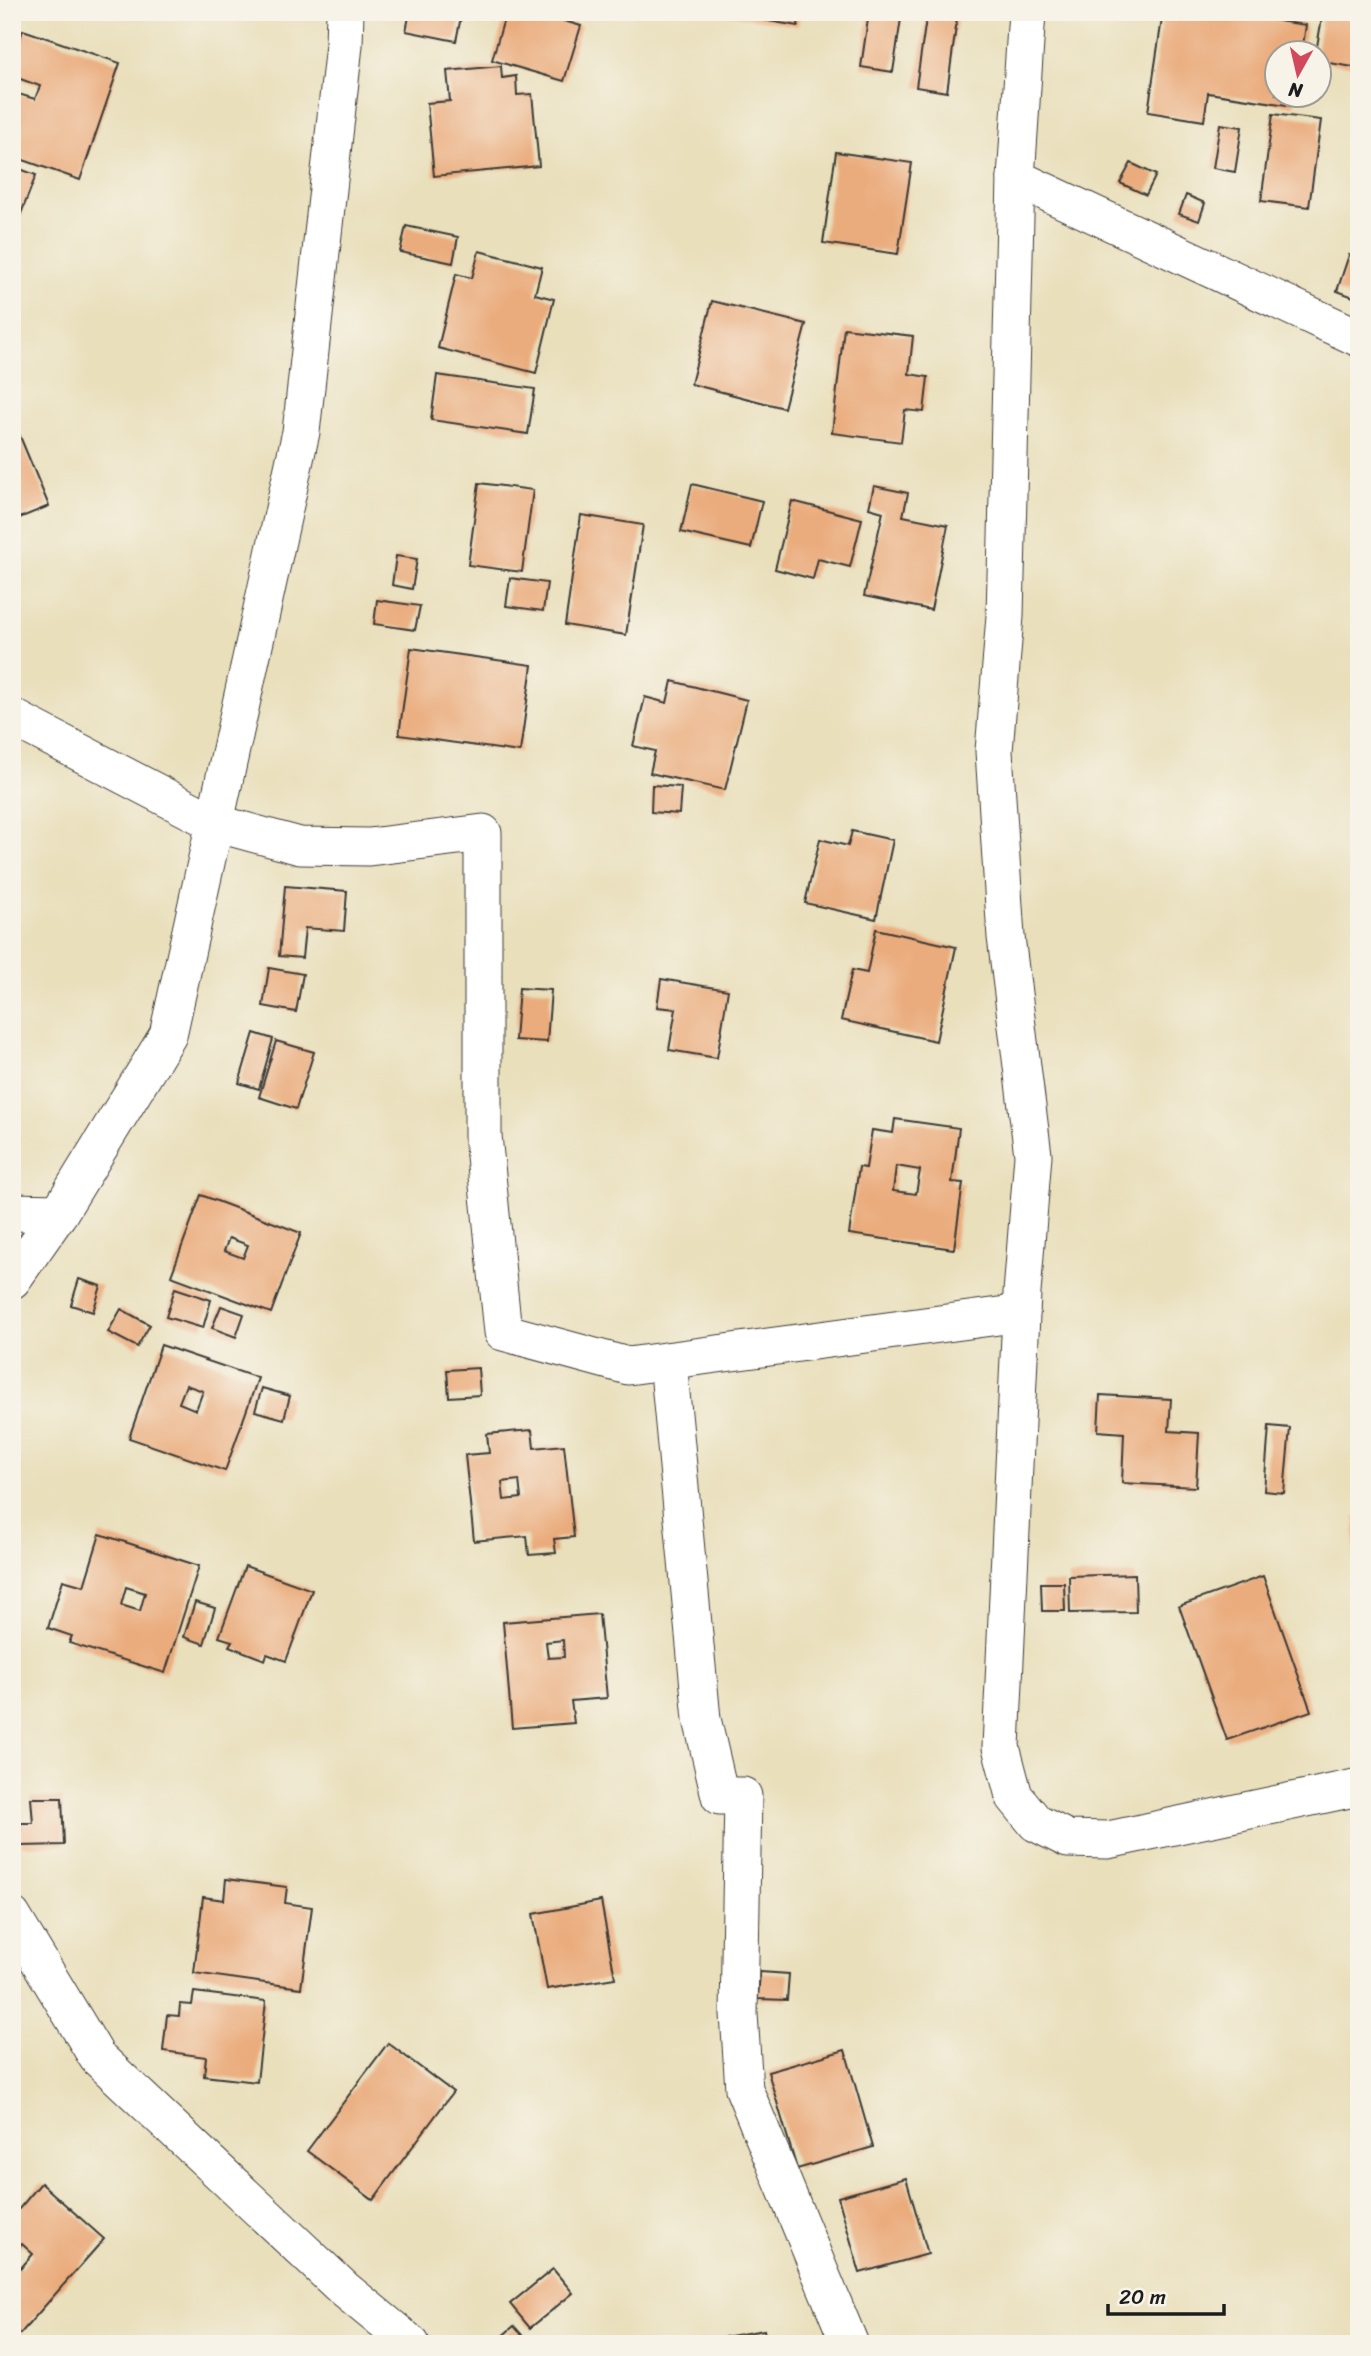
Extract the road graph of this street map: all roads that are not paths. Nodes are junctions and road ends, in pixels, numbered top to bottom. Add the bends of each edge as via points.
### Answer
1 (345, 12) edge
2 (1027, 12) edge
3 (1016, 178) junction
4 (1359, 338) edge
5 (12, 717) edge
6 (215, 823) junction
7 (12, 1212) edge
8 (59, 1213) junction
9 (12, 1280) edge
10 (1021, 1313) junction
11 (668, 1361) junction
12 (1359, 1787) edge
13 (12, 1916) edge
14 (849, 2342) dead end
15 (411, 2344) edge

1 - 6 street via 301,432
2 - 3 street
3 - 4 street
3 - 10 street via 1005,616 994,751 1006,937 1033,1155
5 - 6 street
6 - 8 street via 168,1035
6 - 11 street via 300,846 369,847 483,833 482,1136 503,1332 628,1366
7 - 8 street
8 - 9 street
10 - 11 street
10 - 12 street via 1001,1747 1014,1796 1036,1823 1068,1839 1108,1840
11 - 14 street via 702,1719 720,1796 743,1796 738,2014 744,2089
13 - 15 street via 97,2057 344,2289

